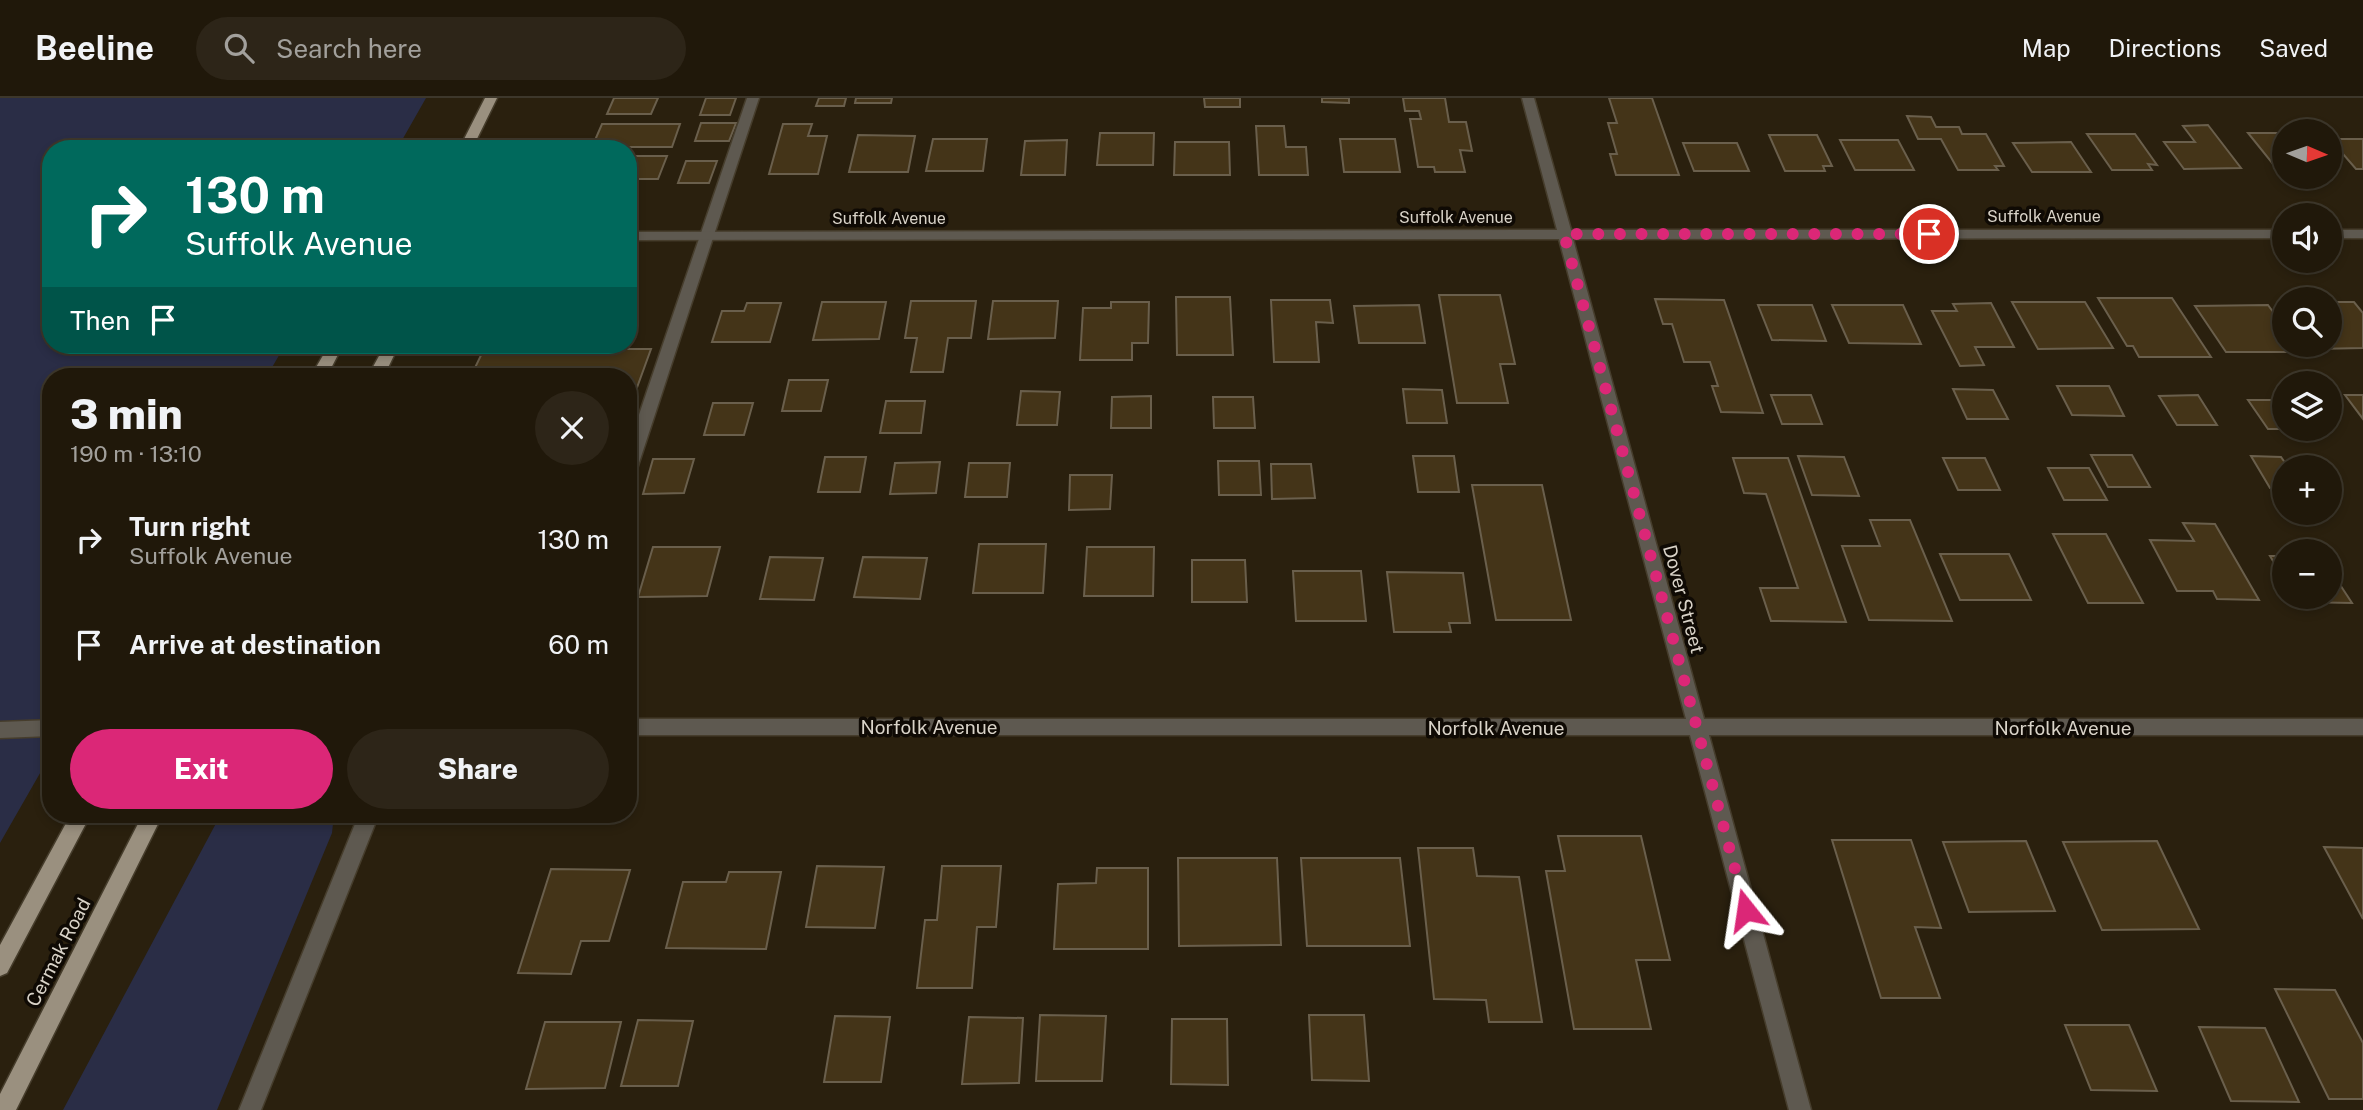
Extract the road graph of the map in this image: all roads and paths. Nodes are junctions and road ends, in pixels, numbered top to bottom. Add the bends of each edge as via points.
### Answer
1 (491, 98) edge
2 (753, 98) edge
3 (1528, 98) edge
4 (470, 140) edge
5 (1564, 234) junction
6 (2272, 234) edge
7 (2342, 234) edge
8 (2363, 234) edge
9 (637, 236) edge
10 (707, 236) junction
11 (637, 445) edge
12 (637, 727) edge
13 (2363, 727) edge
14 (42, 728) edge
15 (1697, 728) junction
16 (0, 730) edge
17 (76, 823) edge
18 (148, 823) edge
19 (365, 823) edge
20 (0, 966) edge
21 (4, 1110) edge
22 (250, 1110) edge
23 (1800, 1110) edge

1 - 4 main road
2 - 10 street
3 - 5 street, Dover Street
5 - 6 street, Suffolk Avenue
5 - 10 street, Suffolk Avenue
5 - 15 street, Dover Street
7 - 8 street
9 - 10 street, Suffolk Avenue
10 - 11 street
12 - 15 street, Norfolk Avenue
13 - 15 street, Norfolk Avenue
14 - 16 street
15 - 23 street, Dover Street
17 - 20 main road
18 - 21 main road, Cermak Road
19 - 22 street

